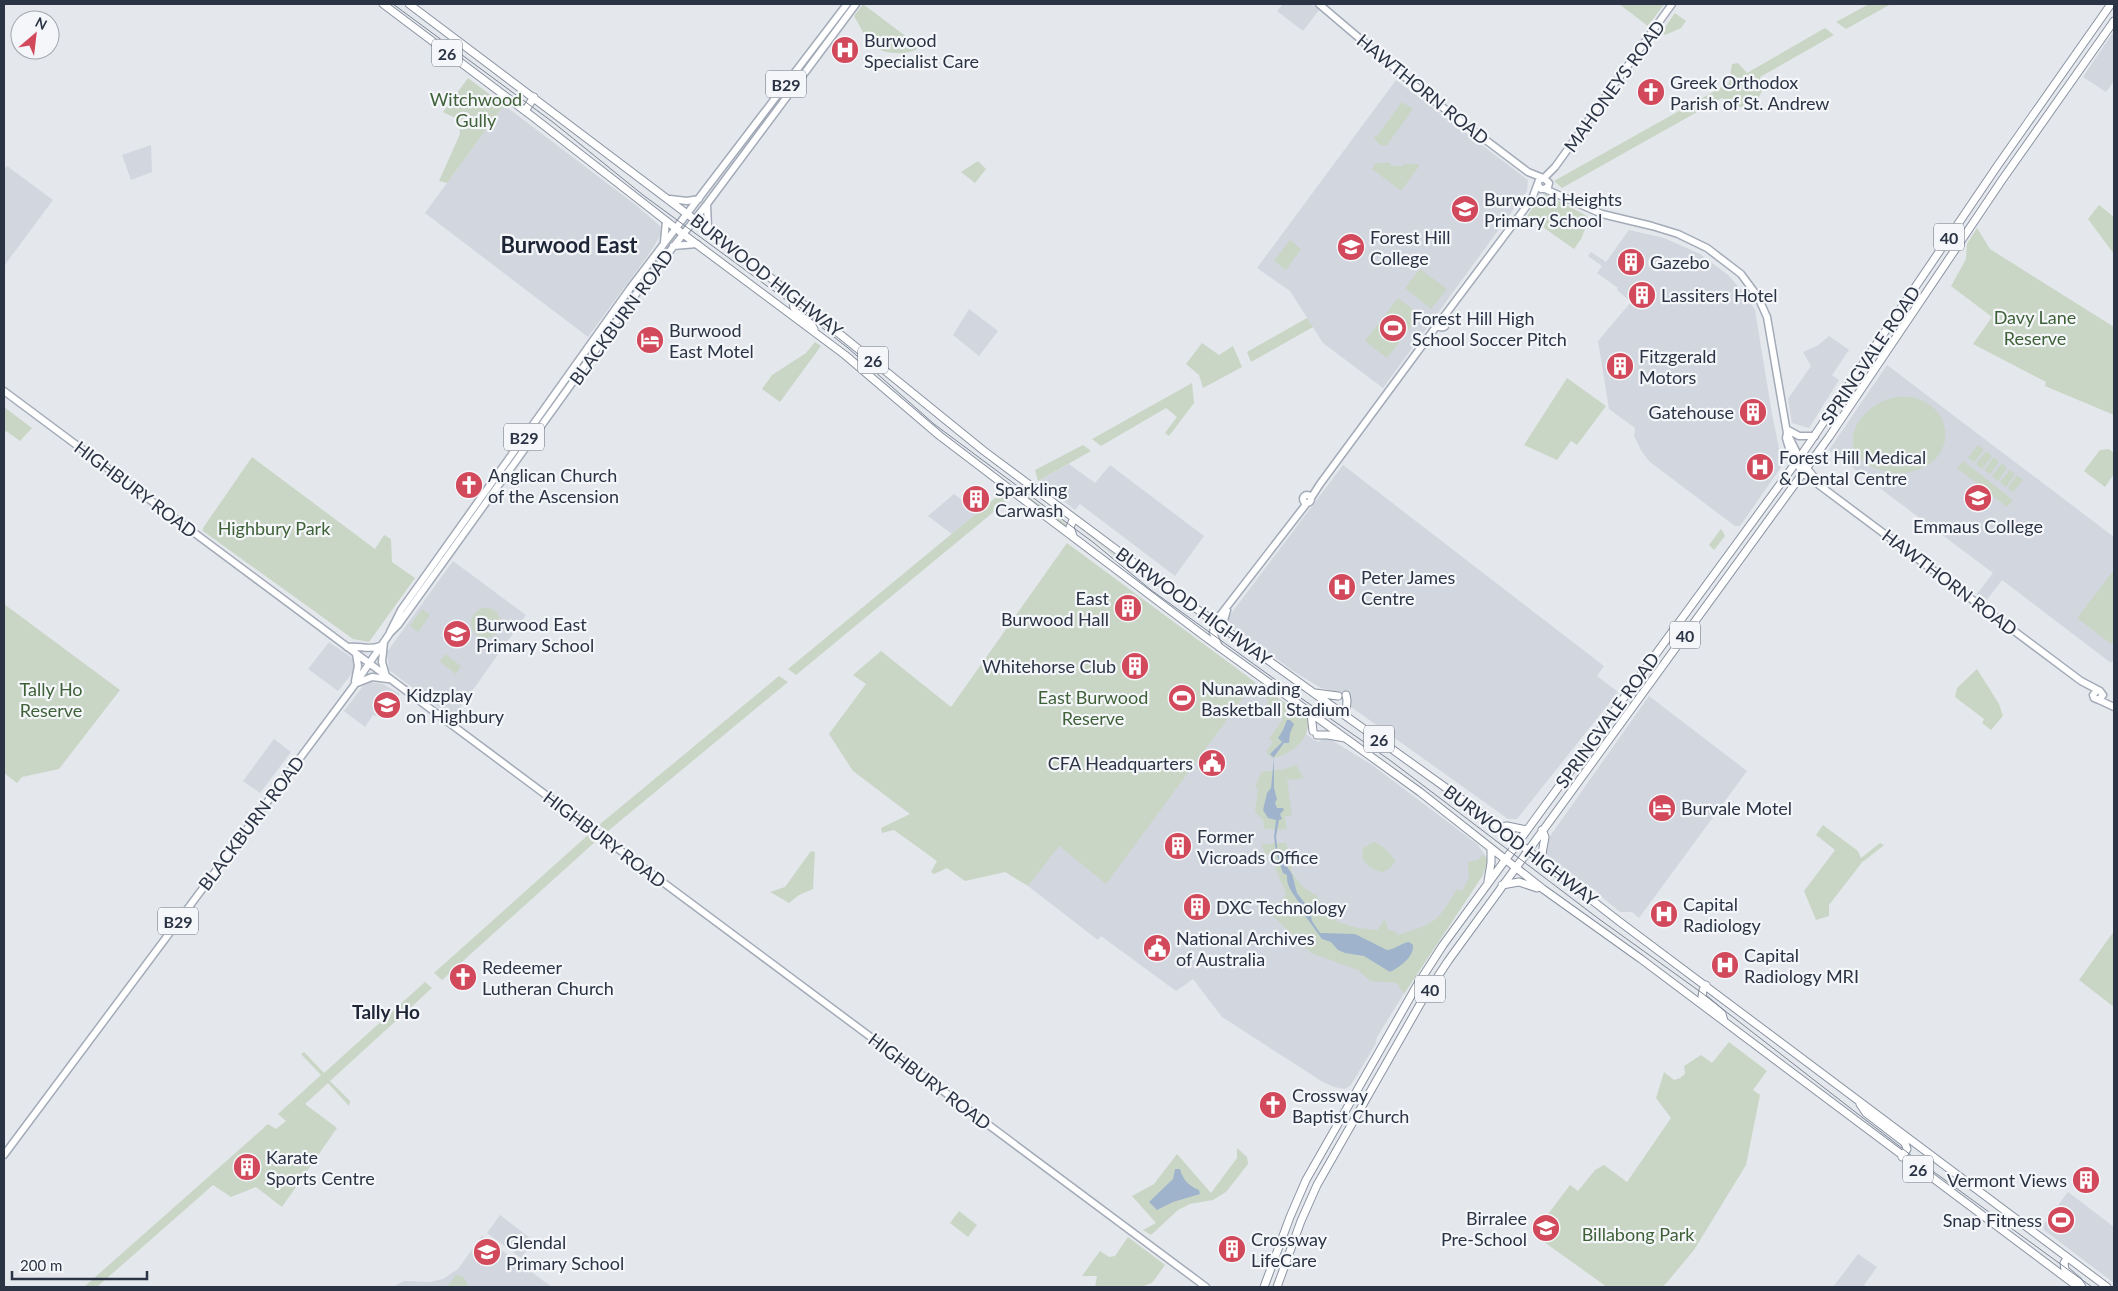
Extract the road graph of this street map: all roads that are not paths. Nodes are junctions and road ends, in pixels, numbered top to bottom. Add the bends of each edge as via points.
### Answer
1 (382, 4) edge
2 (409, 4) edge
3 (846, 4) edge
4 (856, 4) edge
5 (1319, 4) edge
6 (1672, 4) edge
7 (2111, 4) edge
8 (2114, 21) edge
9 (805, 66) junction
10 (534, 97) junction
11 (525, 111) junction
12 (1544, 184) junction
13 (670, 199) junction
14 (699, 199) junction
15 (707, 204) junction
16 (688, 213) junction
17 (695, 219) junction
18 (666, 221) junction
19 (675, 228) junction
20 (708, 228) junction
21 (683, 234) junction
22 (664, 244) junction
23 (697, 244) junction
24 (673, 246) junction
25 (797, 297) junction
26 (817, 334) junction
27 (595, 337) junction
28 (602, 342) junction
29 (4, 391) edge
30 (1787, 431) junction
31 (1815, 436) junction
32 (1798, 460) junction
33 (507, 467) junction
34 (1805, 470) junction
35 (1074, 518) junction
36 (1075, 539) junction
37 (1228, 607) junction
38 (1215, 622) junction
39 (1222, 627) junction
40 (383, 643) junction
41 (347, 647) junction
42 (1219, 647) junction
43 (356, 654) junction
44 (369, 664) junction
45 (389, 678) junction
46 (2081, 681) junction
47 (354, 685) junction
48 (1312, 692) junction
49 (2098, 697) junction
50 (2114, 706) edge
51 (1312, 714) junction
52 (1346, 715) junction
53 (1348, 738) junction
54 (1499, 827) junction
55 (1527, 830) junction
56 (1542, 830) junction
57 (1519, 842) junction
58 (1491, 849) junction
59 (1528, 849) junction
60 (1541, 859) junction
61 (1506, 860) junction
62 (1515, 867) junction
63 (1488, 884) junction
64 (1502, 884) junction
65 (1542, 889) junction
66 (1448, 960) junction
67 (1432, 962) junction
68 (1706, 986) junction
69 (1724, 1021) junction
70 (1857, 1100) junction
71 (4, 1155) edge
72 (1902, 1157) junction
73 (2067, 1258) junction
74 (1206, 1287) edge
75 (1264, 1287) edge
76 (1277, 1287) edge
77 (2080, 1287) edge
78 (2107, 1287) edge

1 - 11 highway, BURWOOD HIGHWAY / 26
2 - 10 highway, BURWOOD HIGHWAY / 26
3 - 9 main road, BLACKBURN ROAD / B29
4 - 9 main road, BLACKBURN ROAD / B29
5 - 12 main road, HAWTHORN ROAD via 1425,94
6 - 12 main road, MAHONEYS ROAD
7 - 31 highway, SPRINGVALE ROAD / 40 via 1992,173
8 - 34 highway, SPRINGVALE ROAD / 40
9 - 14 main road, BLACKBURN ROAD / B29
9 - 15 main road, BLACKBURN ROAD / B29
10 - 11 highway
10 - 13 highway, BURWOOD HIGHWAY / 26
11 - 18 highway, BURWOOD HIGHWAY / 26
12 - 30 main road, HAWTHORN ROAD via 1596,212 1683,236 1707,248 1741,274 1758,297 1767,317
12 - 37 main road, MAHONEYS ROAD
13 - 14 main road
13 - 16 highway, BURWOOD HIGHWAY / 26
14 - 16 main road, BLACKBURN ROAD / B29
15 - 17 main road, BLACKBURN ROAD / B29
15 - 20 main road
16 - 17 highway, BURWOOD HIGHWAY / 26
16 - 19 main road, BLACKBURN ROAD / B29
17 - 20 highway, BURWOOD HIGHWAY / 26
17 - 21 main road, BLACKBURN ROAD / B29
18 - 19 highway, BURWOOD HIGHWAY / 26
18 - 22 main road
19 - 21 highway, BURWOOD HIGHWAY / 26
19 - 22 main road, BLACKBURN ROAD / B29
20 - 25 highway, BURWOOD HIGHWAY / 26
21 - 23 highway, BURWOOD HIGHWAY / 26
21 - 24 main road, BLACKBURN ROAD / B29
22 - 27 main road, BLACKBURN ROAD / B29
23 - 24 main road
23 - 26 highway, BURWOOD HIGHWAY / 26
24 - 28 main road, BLACKBURN ROAD / B29
25 - 26 highway via 794,308 809,321
25 - 35 highway, BURWOOD HIGHWAY / 26 via 964,436
26 - 36 highway, BURWOOD HIGHWAY / 26 via 945,441
27 - 28 main road
27 - 33 main road, BLACKBURN ROAD / B29
28 - 33 main road, BLACKBURN ROAD / B29
29 - 41 main road, HIGHBURY ROAD
30 - 31 main road via 1798,436
30 - 32 main road, HAWTHORN ROAD via 1786,438
31 - 32 highway, SPRINGVALE ROAD / 40
32 - 34 main road, HAWTHORN ROAD
32 - 55 highway, SPRINGVALE ROAD / 40
33 - 40 main road, BLACKBURN ROAD / B29 via 401,610
34 - 46 main road, HAWTHORN ROAD
34 - 56 highway, SPRINGVALE ROAD / 40
35 - 36 highway via 1070,528
35 - 38 highway, BURWOOD HIGHWAY / 26
36 - 42 highway, BURWOOD HIGHWAY / 26
37 - 38 main road, MAHONEYS ROAD
37 - 39 main road, MAHONEYS ROAD
38 - 39 highway, BURWOOD HIGHWAY / 26
38 - 42 main road via 1213,633
39 - 48 highway, BURWOOD HIGHWAY / 26
40 - 41 main road via 374,649
40 - 44 main road, BLACKBURN ROAD / B29
40 - 45 main road via 382,662
41 - 43 main road, HIGHBURY ROAD
42 - 51 highway, BURWOOD HIGHWAY / 26
43 - 44 main road, HIGHBURY ROAD
43 - 47 main road via 358,672
44 - 45 main road, HIGHBURY ROAD
44 - 47 main road, BLACKBURN ROAD / B29
45 - 47 main road via 372,677
45 - 74 main road, HIGHBURY ROAD
46 - 49 main road, HAWTHORN ROAD
46 - 49 main road, HAWTHORN ROAD via 2100,691
47 - 71 main road, BLACKBURN ROAD / B29
48 - 52 highway, BURWOOD HIGHWAY / 26
48 - 52 highway via 1342,696 1347,700
49 - 50 main road, HAWTHORN ROAD
51 - 53 highway, BURWOOD HIGHWAY / 26
51 - 53 highway via 1315,733
52 - 54 highway, BURWOOD HIGHWAY / 26
53 - 58 highway, BURWOOD HIGHWAY / 26
54 - 55 highway
54 - 57 highway, BURWOOD HIGHWAY / 26
55 - 57 highway, SPRINGVALE ROAD / 40
56 - 59 highway, SPRINGVALE ROAD / 40
56 - 60 highway
57 - 59 highway, BURWOOD HIGHWAY / 26
57 - 61 highway, SPRINGVALE ROAD / 40
58 - 61 highway, BURWOOD HIGHWAY / 26
58 - 63 highway
59 - 60 highway, BURWOOD HIGHWAY / 26
59 - 62 highway, SPRINGVALE ROAD / 40
60 - 68 highway, BURWOOD HIGHWAY / 26
61 - 62 highway, BURWOOD HIGHWAY / 26
61 - 63 highway, SPRINGVALE ROAD / 40
62 - 64 highway, SPRINGVALE ROAD / 40
62 - 65 highway, BURWOOD HIGHWAY / 26
63 - 67 highway, SPRINGVALE ROAD / 40
64 - 65 highway via 1521,882
64 - 66 highway, SPRINGVALE ROAD / 40
65 - 69 highway, BURWOOD HIGHWAY / 26
66 - 67 highway via 1441,958
66 - 76 highway, SPRINGVALE ROAD / 40 via 1315,1190
67 - 75 highway, SPRINGVALE ROAD / 40 via 1305,1183
68 - 69 highway via 1702,997 1722,1014
68 - 70 highway, BURWOOD HIGHWAY / 26
69 - 72 highway, BURWOOD HIGHWAY / 26
70 - 72 highway via 1866,1113 1906,1145
70 - 73 highway, BURWOOD HIGHWAY / 26
72 - 77 highway, BURWOOD HIGHWAY / 26
73 - 77 highway via 2065,1270
73 - 78 highway, BURWOOD HIGHWAY / 26

